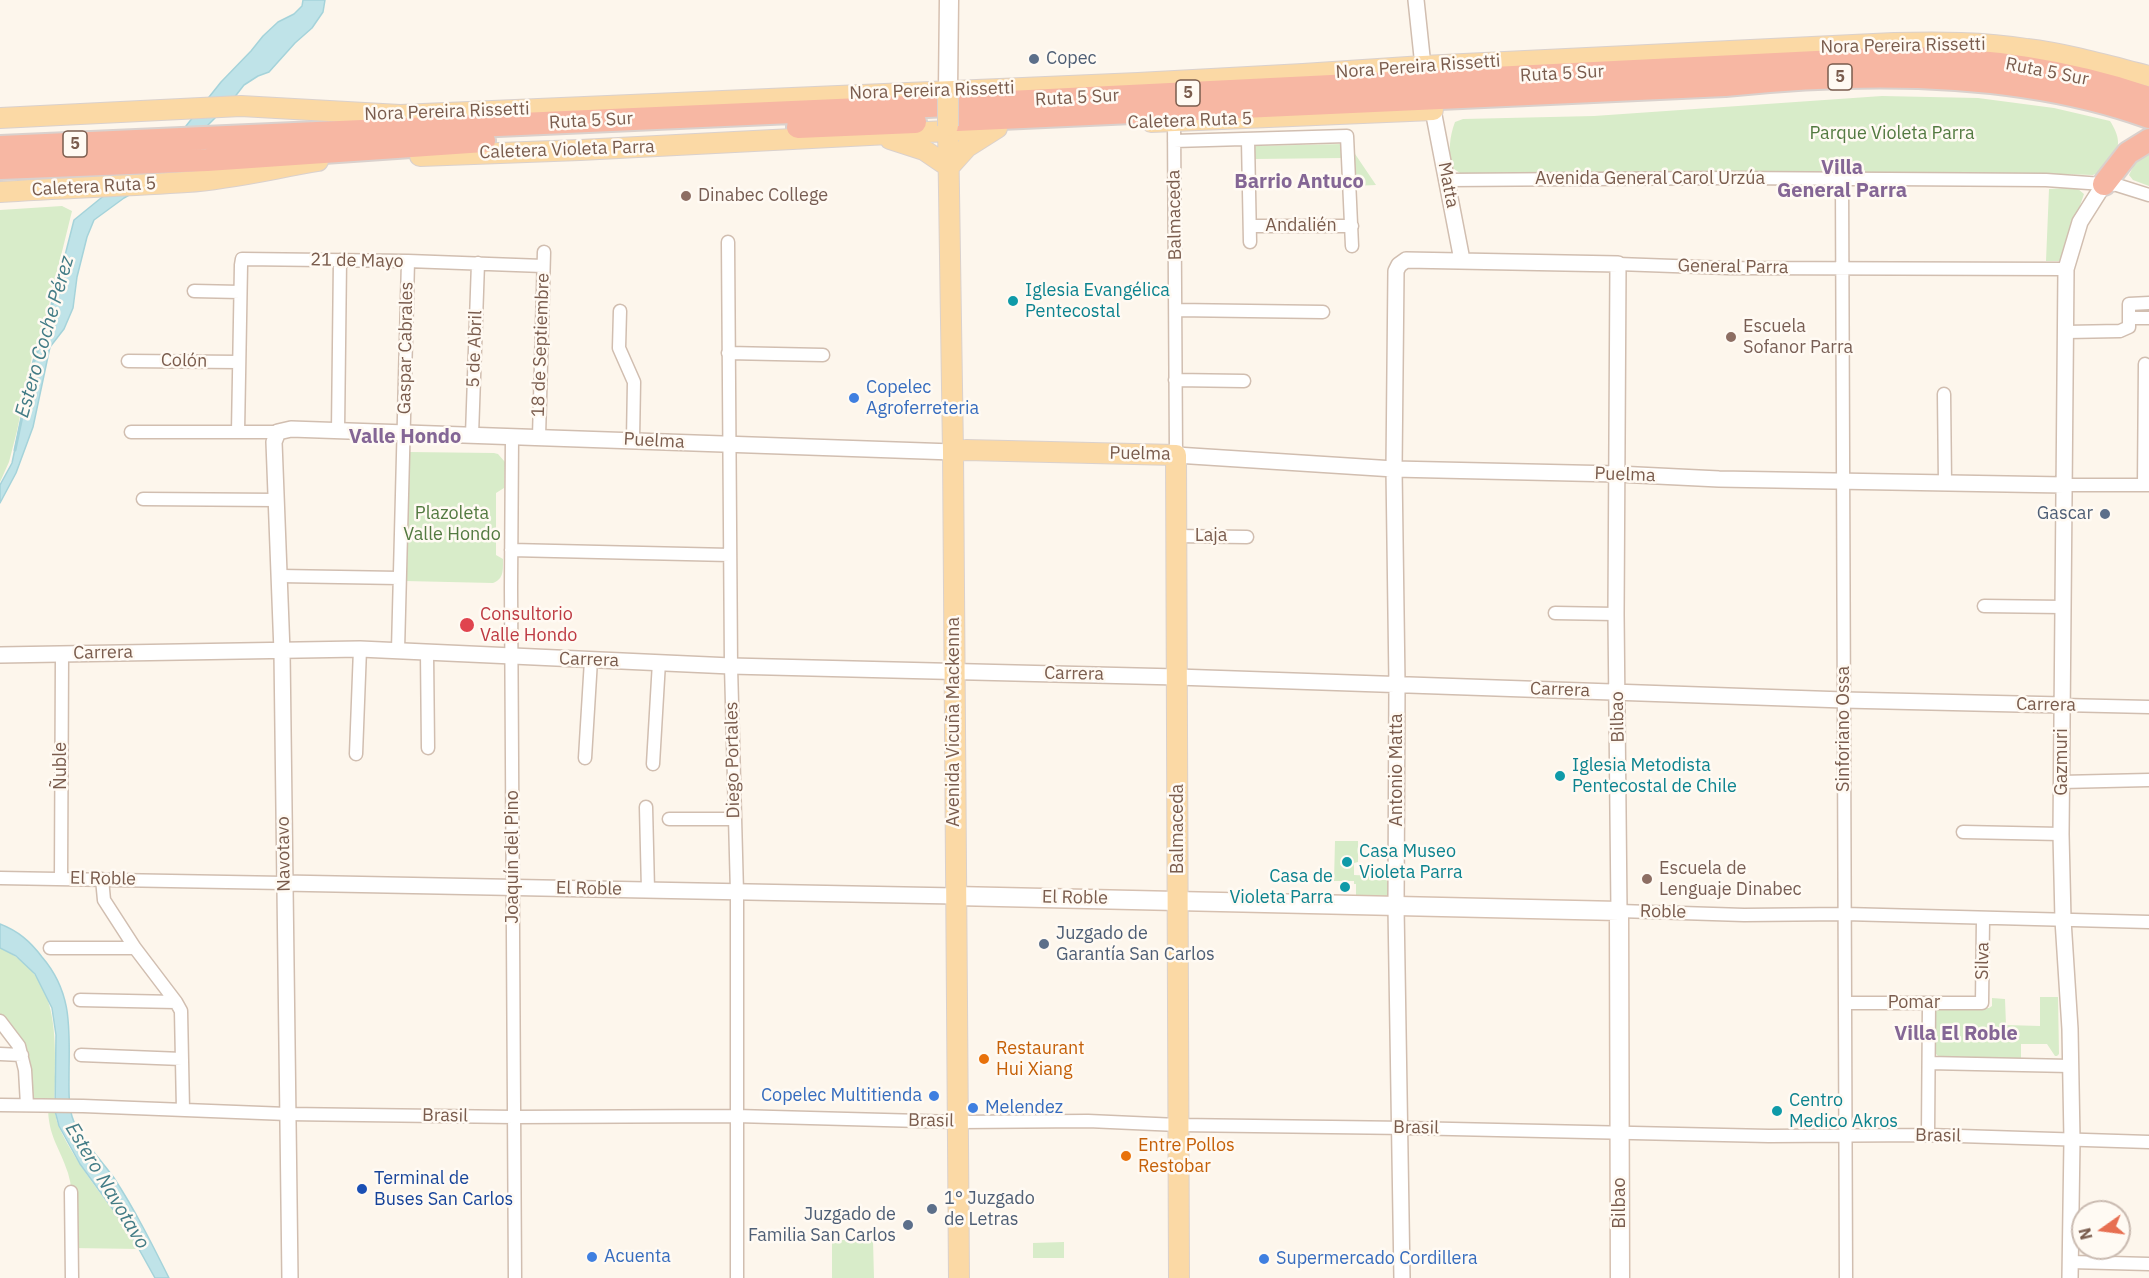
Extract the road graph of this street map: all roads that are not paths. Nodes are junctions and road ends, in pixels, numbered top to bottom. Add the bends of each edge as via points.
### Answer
1 (949, 0) edge
2 (1416, 0) edge
3 (1423, 66) junction
4 (2149, 76) edge
5 (1725, 86) junction
6 (948, 92) junction
7 (2149, 98) edge
8 (1433, 110) junction
9 (2149, 117) edge
10 (0, 118) edge
11 (1174, 121) junction
12 (948, 129) junction
13 (997, 129) junction
14 (869, 135) junction
15 (1248, 140) junction
16 (2149, 140) edge
17 (1174, 141) junction
18 (0, 147) edge
19 (949, 167) junction
20 (0, 168) edge
21 (1842, 179) junction
22 (1447, 180) junction
23 (188, 182) joint
24 (2104, 184) junction
25 (0, 192) edge
26 (2149, 195) edge
27 (1250, 226) junction
28 (1352, 226) junction
29 (728, 242) dead end
30 (1250, 242) dead end
31 (1352, 246) dead end
32 (544, 252) dead end
33 (340, 260) junction
34 (1462, 260) junction
35 (408, 261) junction
36 (478, 263) junction
37 (1401, 263) joint
38 (1618, 264) junction
39 (543, 266) junction
40 (1841, 268) junction
41 (2066, 269) junction
42 (194, 291) dead end
43 (240, 292) junction
44 (2149, 303) edge
45 (620, 310) dead end
46 (1176, 310) junction
47 (1323, 312) dead end
48 (2129, 318) junction
49 (2149, 318) edge
50 (2066, 333) junction
51 (728, 353) junction
52 (823, 355) dead end
53 (128, 361) dead end
54 (239, 362) junction
55 (2145, 364) dead end
56 (1175, 380) junction
57 (1244, 381) dead end
58 (1944, 394) dead end
59 (338, 431) junction
60 (131, 432) dead end
61 (238, 432) junction
62 (278, 432) junction
63 (405, 434) junction
64 (472, 435) junction
65 (512, 436) junction
66 (539, 437) junction
67 (633, 440) junction
68 (729, 445) junction
69 (953, 452) junction
70 (1176, 455) junction
71 (1394, 469) junction
72 (1617, 474) junction
73 (1844, 482) junction
74 (1945, 483) junction
75 (2064, 485) junction
76 (2146, 485) edge
77 (143, 499) dead end
78 (277, 500) junction
79 (1175, 536) junction
80 (1247, 537) dead end
81 (511, 550) junction
82 (730, 555) junction
83 (280, 576) junction
84 (399, 578) junction
85 (1984, 606) dead end
86 (2063, 607) junction
87 (1555, 613) dead end
88 (1616, 614) junction
89 (360, 649) junction
90 (398, 650) junction
91 (282, 652) junction
92 (427, 652) junction
93 (62, 654) junction
94 (0, 655) edge
95 (511, 656) junction
96 (591, 660) junction
97 (660, 662) junction
98 (731, 666) junction
99 (954, 671) junction
100 (1177, 676) junction
101 (1397, 684) junction
102 (1617, 693) junction
103 (1844, 700) junction
104 (2062, 705) junction
105 (2149, 707) edge
106 (428, 748) dead end
107 (356, 754) dead end
108 (585, 758) dead end
109 (653, 764) dead end
110 (2149, 780) edge
111 (2061, 782) junction
112 (646, 807) dead end
113 (669, 819) dead end
114 (734, 819) junction
115 (1963, 832) dead end
116 (2061, 834) junction
117 (0, 878) edge
118 (61, 879) junction
119 (102, 879) junction
120 (284, 883) junction
121 (513, 887) junction
122 (648, 890) junction
123 (737, 893) junction
124 (955, 896) junction
125 (1178, 900) junction
126 (1396, 907) junction
127 (1619, 911) junction
128 (1845, 914) junction
129 (1983, 919) junction
130 (2063, 920) junction
131 (2149, 922) edge
132 (50, 948) dead end
133 (135, 948) junction
134 (80, 1000) dead end
135 (177, 1002) junction
136 (1845, 1003) junction
137 (1929, 1003) junction
138 (1982, 1003) joint
139 (0, 1021) edge
140 (0, 1054) edge
141 (22, 1055) junction
142 (81, 1055) dead end
143 (182, 1059) junction
144 (1929, 1063) junction
145 (2070, 1066) junction
146 (0, 1105) edge
147 (27, 1105) junction
148 (183, 1110) junction
149 (287, 1114) junction
150 (736, 1116) junction
151 (514, 1117) junction
152 (958, 1122) junction
153 (1178, 1125) junction
154 (1399, 1128) junction
155 (1620, 1132) junction
156 (1928, 1135) junction
157 (1845, 1136) junction
158 (2072, 1140) junction
159 (2149, 1142) edge
160 (71, 1192) dead end
161 (2149, 1264) edge
162 (2070, 1270) edge
163 (72, 1278) edge
164 (290, 1278) edge
165 (515, 1278) edge
166 (737, 1278) edge
167 (959, 1278) edge
168 (1179, 1278) edge
169 (1402, 1278) edge
170 (1620, 1278) edge
171 (1846, 1278) edge

1 - 6 main road
2 - 3 street
3 - 4 main road, Nora Pereira Rissetti via 1894,42 1962,42 2029,49
3 - 6 main road, Nora Pereira Rissetti
5 - 8 highway via 1586,102
5 - 9 highway, Ruta 5 Sur / 5 via 1853,77 1955,80 2058,92
5 - 20 highway, Ruta 5 Sur / 5 via 536,137 207,160
6 - 10 main road, Nora Pereira Rissetti via 400,115 241,106
6 - 12 main road, Avenida Vicuña Mackenna, bridge
7 - 18 highway, Ruta 5 Sur / 5 via 2042,69 1962,59 1897,58
8 - 11 main road, Caletera Ruta 5
8 - 22 street, Matta
11 - 13 main road, Caletera Ruta 5
11 - 17 street, Balmaceda
12 - 13 main road, Caletera Ruta 5
12 - 14 main road, Caletera Violeta Parra
12 - 19 main road, Avenida Vicuña Mackenna
13 - 19 main road via 967,147
14 - 19 main road via 924,150
14 - 23 main road, Caletera Violeta Parra via 334,159
15 - 17 street
15 - 27 street
15 - 28 street via 1347,136
16 - 24 highway via 2128,153
17 - 46 street, Balmaceda
19 - 69 main road, Avenida Vicuña Mackenna
21 - 22 street, Avenida General Carol Urzúa
21 - 24 street, Avenida General Carol Urzúa
21 - 40 street, Sinforiano Ossa
22 - 34 street, Matta
23 - 25 main road, Caletera Ruta 5
24 - 26 street, Avenida General Carol Urzúa
24 - 41 street, Gazmuri via 2080,222
27 - 28 street, Andalién
27 - 30 street
28 - 31 street
29 - 51 street, Diego Portales
32 - 39 street, 18 de Septiembre
33 - 35 street, 21 de Mayo
33 - 43 street, 21 de Mayo via 242,259
33 - 59 street
34 - 37 street, General Parra via 1413,259
34 - 38 street, General Parra
35 - 36 street, 21 de Mayo
35 - 63 street, Gaspar Cabrales
36 - 39 street, 21 de Mayo
36 - 64 street, 5 de Abril
37 - 71 street, Antonio Matta via 1396,271
38 - 40 street, General Parra
38 - 72 street, Bilbao
39 - 66 street, 18 de Septiembre
40 - 41 street, General Parra
40 - 73 street, Sinforiano Ossa
41 - 50 street, Gazmuri
42 - 43 street
43 - 54 street
44 - 48 street via 2129,304
45 - 67 street via 619,348 634,382
46 - 47 street
46 - 56 street, Balmaceda
48 - 49 street
48 - 50 street via 2128,327 2120,331
50 - 75 street, Gazmuri
51 - 52 street
51 - 68 street, Diego Portales
53 - 54 street, Colón
54 - 61 street
55 - 76 street
56 - 57 street
56 - 70 street, Balmaceda
58 - 74 street
59 - 62 street, Puelma
59 - 63 street, Puelma
60 - 61 street, Puelma
61 - 62 street, Puelma
62 - 78 street, Navotavo via 274,442
63 - 64 street, Puelma
63 - 84 street, Gaspar Cabrales
64 - 65 street, Puelma
65 - 66 street, Puelma
65 - 81 street, Joaquín del Pino
66 - 67 street, Puelma
67 - 68 street, Puelma
68 - 69 street, Puelma
68 - 82 street, Diego Portales
69 - 70 main road, Puelma
69 - 99 main road, Avenida Vicuña Mackenna
70 - 71 street, Puelma
70 - 79 main road, Balmaceda
71 - 72 street, Puelma
71 - 101 street, Antonio Matta
72 - 73 street, Puelma
72 - 88 street, Bilbao
73 - 74 street, Puelma
73 - 103 street, Sinforiano Ossa
74 - 75 street, Puelma
75 - 76 street, Puelma
75 - 86 street, Gazmuri
77 - 78 street
78 - 83 street, Navotavo
79 - 80 street, Laja
79 - 100 main road, Balmaceda
81 - 82 street
81 - 95 street, Joaquín del Pino
82 - 98 street, Diego Portales
83 - 84 street
83 - 91 street, Navotavo
84 - 90 street, Gaspar Cabrales
85 - 86 street
86 - 104 street, Gazmuri
87 - 88 street
88 - 102 street, Bilbao
89 - 90 street, Carrera
89 - 91 street, Carrera
89 - 107 street
90 - 92 street, Carrera
91 - 93 street, Carrera
91 - 120 street, Navotavo
92 - 95 street, Carrera
92 - 106 street
93 - 94 street, Carrera
93 - 118 street, Ñuble
95 - 96 street, Carrera
95 - 121 street, Joaquín del Pino
96 - 97 street, Carrera
96 - 108 street
97 - 98 street, Carrera
97 - 109 street
98 - 99 street, Carrera
98 - 114 street, Diego Portales
99 - 100 street, Carrera
99 - 124 main road, Avenida Vicuña Mackenna
100 - 101 street, Carrera
100 - 125 main road, Balmaceda
101 - 102 street, Carrera
101 - 126 street, Antonio Matta
102 - 103 street, Carrera
102 - 127 street, Bilbao
103 - 104 street, Carrera
103 - 128 street, Sinforiano Ossa
104 - 105 street, Carrera
104 - 111 street, Gazmuri
110 - 111 street
111 - 116 street, Gazmuri
112 - 122 street
113 - 114 street
114 - 123 street, Diego Portales
115 - 116 street
116 - 130 street, Gazmuri
117 - 118 street, El Roble
118 - 119 street, El Roble
119 - 120 street, El Roble
119 - 133 street via 104,900
120 - 121 street, El Roble
120 - 149 street, Navotavo
121 - 122 street, El Roble
121 - 151 street, Joaquín del Pino
122 - 123 street, El Roble
123 - 124 street, El Roble
123 - 150 street, Diego Portales
124 - 125 main road, El Roble
124 - 152 main road, Avenida Vicuña Mackenna
125 - 126 main road, Roble
125 - 153 main road, Balmaceda
126 - 127 main road, Roble
126 - 154 street, Antonio Matta
127 - 128 street, Roble
127 - 155 main road, Bilbao
128 - 129 street, Roble
128 - 136 street, Sinforiano Ossa
129 - 130 street, Roble
129 - 138 street, Silva
130 - 131 street, Roble
130 - 145 street, Gazmuri
132 - 133 street
133 - 135 street
134 - 135 street
135 - 143 street via 181,1011
136 - 137 street, Pomar
136 - 157 street, Sinforiano Ossa
137 - 138 street, Pomar
137 - 144 street
139 - 141 street
140 - 141 street
141 - 147 street
142 - 143 street
143 - 148 street
144 - 145 street
144 - 156 street
145 - 158 street, Gazmuri
146 - 147 street, Brasil
147 - 148 street, Brasil
148 - 149 street, Brasil
149 - 151 street, Brasil
149 - 164 street, Navotavo
150 - 151 street, Brasil
150 - 152 street, Brasil
150 - 166 street, Diego Portales
151 - 165 street, Joaquín del Pino
152 - 153 street, Brasil
152 - 167 main road, Avenida Vicuña Mackenna
153 - 154 street, Brasil
153 - 168 main road, Balmaceda
154 - 155 street, Brasil
154 - 169 street, Antonio Matta
155 - 157 street, Brasil
155 - 170 main road, Bilbao
156 - 157 street, Brasil
156 - 158 street, Brasil
157 - 171 street, Sinforiano Ossa
158 - 159 street, Brasil
158 - 162 street, Gazmuri
160 - 163 street
161 - 162 street

